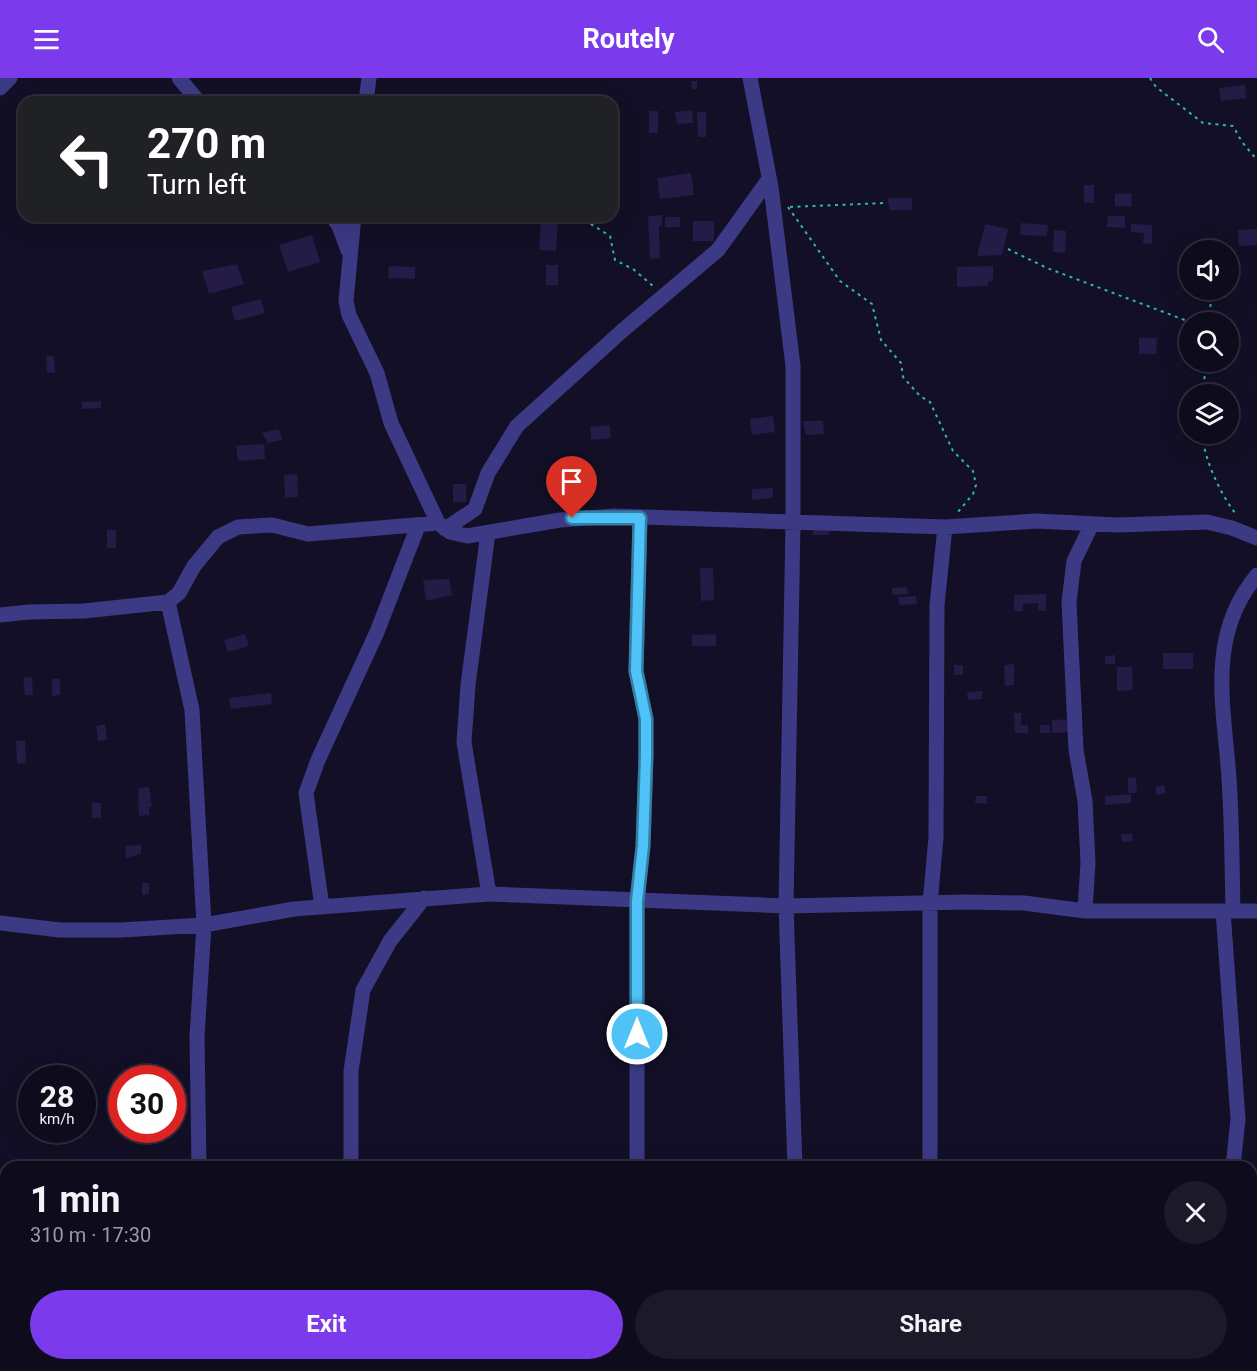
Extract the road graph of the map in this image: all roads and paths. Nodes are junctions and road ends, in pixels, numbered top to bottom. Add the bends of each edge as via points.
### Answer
1 (10, 78) edge
2 (179, 78) edge
3 (369, 78) edge
4 (750, 78) edge
5 (1150, 78) edge
6 (0, 88) edge
7 (195, 96) edge
8 (367, 96) edge
9 (1257, 160) edge
10 (770, 186) junction
11 (885, 204) dead end
12 (788, 207) junction
13 (335, 222) edge
14 (354, 222) edge
15 (588, 222) edge
16 (1008, 249) dead end
17 (350, 267) junction
18 (664, 295) junction
19 (1179, 318) edge
20 (1204, 444) edge
21 (1237, 516) dead end
22 (640, 518) junction
23 (793, 524) junction
24 (1092, 524) junction
25 (418, 526) junction
26 (442, 526) junction
27 (945, 527) junction
28 (488, 533) junction
29 (1257, 538) edge
30 (1257, 575) edge
31 (168, 602) junction
32 (0, 615) edge
33 (489, 894) junction
34 (424, 898) junction
35 (637, 901) junction
36 (930, 904) junction
37 (786, 906) junction
38 (322, 907) junction
39 (1085, 911) junction
40 (1228, 911) junction
41 (1257, 911) edge
42 (0, 923) edge
43 (204, 924) junction
44 (199, 1161) edge
45 (351, 1161) edge
46 (638, 1161) edge
47 (795, 1161) edge
48 (930, 1161) edge
49 (1234, 1161) edge

1 - 6 street
2 - 7 street
3 - 8 street
4 - 10 street
5 - 9 path via 1203,123 1233,126
10 - 12 path
10 - 18 street via 718,250
10 - 23 street via 793,366
11 - 12 path
12 - 27 path via 840,281 872,304 881,340 901,363 903,377 930,402 954,451 973,471 973,494
13 - 17 street via 348,245
14 - 17 street
15 - 18 path via 610,236 615,260 633,269
16 - 19 path via 1047,268
17 - 26 street via 346,301 349,315 377,373 391,423
18 - 26 street via 517,426 488,473 475,509
20 - 21 path via 1212,471
22 - 23 street
22 - 28 street via 585,516
22 - 35 street via 636,671 646,719 646,756
23 - 27 street
23 - 37 street
24 - 27 street via 1037,521
24 - 29 street via 1207,522
24 - 39 street via 1074,561 1069,602 1076,750 1088,863
25 - 26 street
25 - 31 street via 308,534 272,525 238,527 218,537 194,566 179,593
25 - 38 street via 377,632 306,793
26 - 28 street via 466,536
27 - 36 street via 937,605 936,837
28 - 33 street via 464,742
30 - 40 street via 1230,621 1222,654 1229,779
31 - 32 street
31 - 43 street via 192,710
33 - 34 street
33 - 35 street
34 - 38 street
34 - 45 street via 390,941 363,990 351,1071
35 - 37 street
35 - 46 street
36 - 37 street
36 - 39 street via 1024,903
36 - 48 street
37 - 47 street
38 - 43 street
39 - 40 street
40 - 41 street
40 - 49 street via 1238,1119
42 - 43 street via 60,930
43 - 44 street via 197,1037

